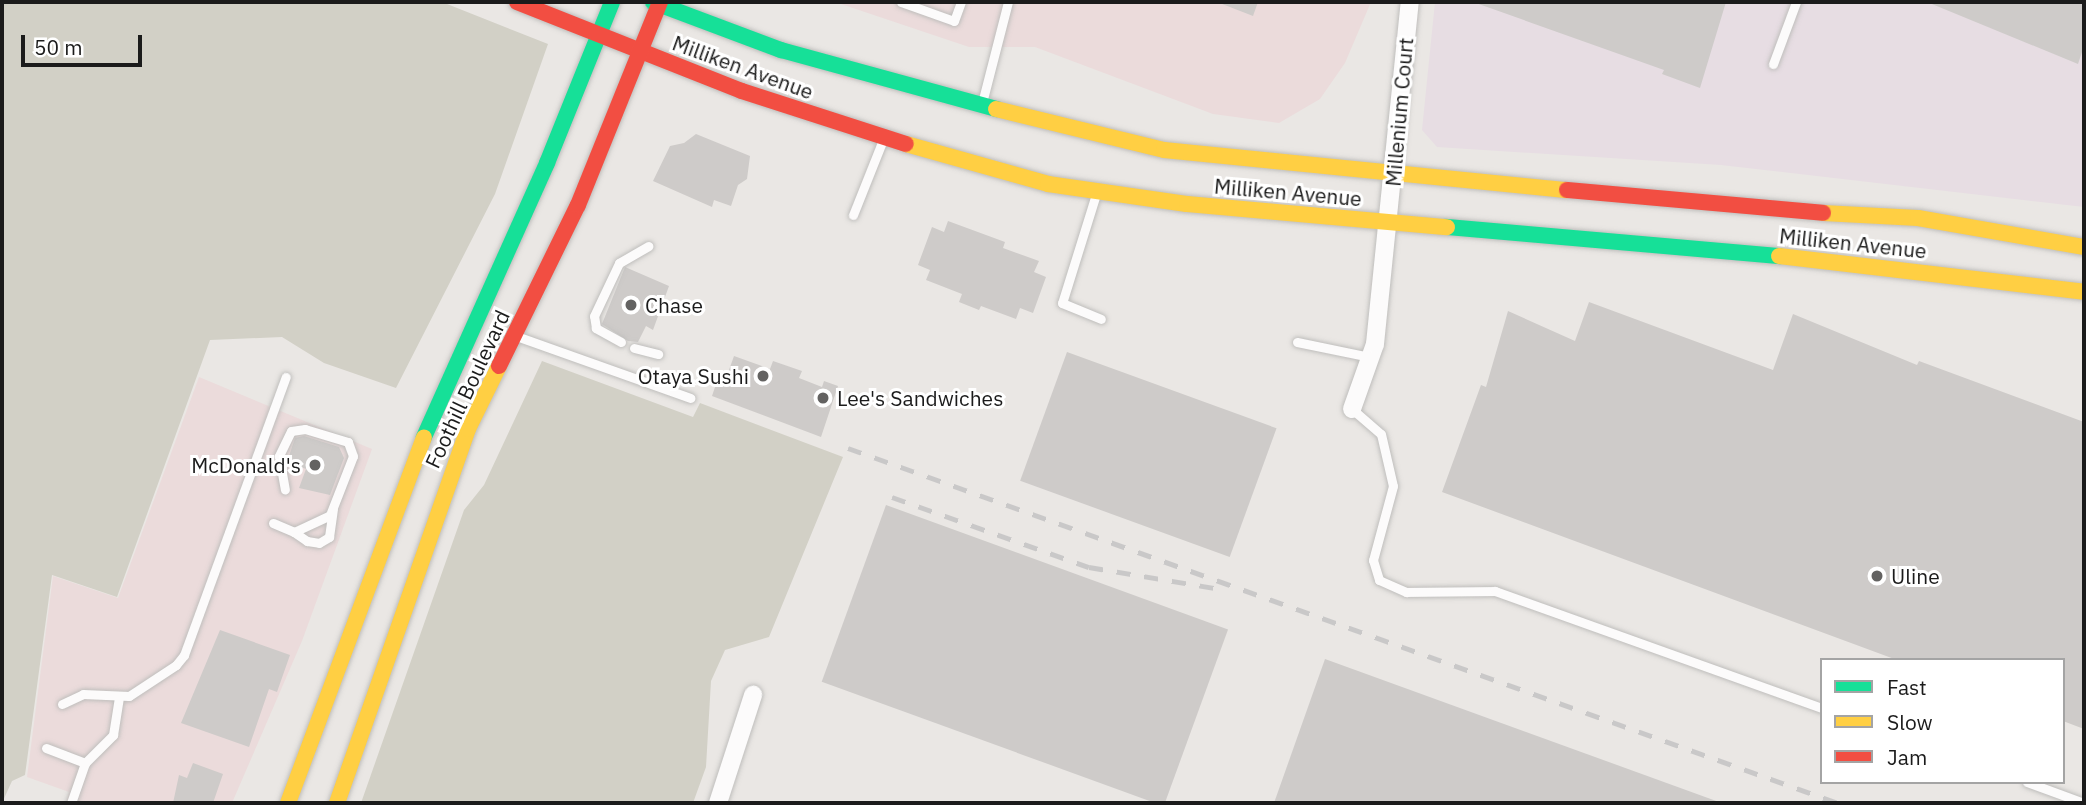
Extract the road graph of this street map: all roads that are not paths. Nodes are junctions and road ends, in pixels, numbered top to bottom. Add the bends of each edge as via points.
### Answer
1 (517, 2) edge
2 (612, 2) edge
3 (901, 2) edge
4 (961, 2) edge
5 (1008, 2) edge
6 (1410, 2) edge
7 (1796, 2) edge
8 (657, 3) edge
9 (600, 34) junction
10 (642, 53) junction
11 (1773, 64) dead end
12 (981, 108) junction
13 (883, 138) junction
14 (1394, 172) junction
15 (1097, 191) junction
16 (853, 215) dead end
17 (1389, 222) junction
18 (648, 246) dead end
19 (2084, 247) edge
20 (2084, 292) edge
21 (1101, 318) dead end
22 (514, 335) junction
23 (621, 342) dead end
24 (1297, 342) dead end
25 (634, 348) dead end
26 (658, 354) dead end
27 (1370, 356) junction
28 (286, 377) dead end
29 (690, 398) dead end
30 (1352, 408) joint
31 (285, 489) dead end
32 (333, 507) junction
33 (273, 523) dead end
34 (294, 532) junction
35 (753, 695) dead end
36 (119, 698) junction
37 (62, 704) dead end
38 (1820, 707) edge
39 (46, 748) dead end
40 (85, 763) junction
41 (2032, 784) edge
42 (71, 803) edge
43 (288, 803) edge
44 (337, 803) edge
45 (718, 803) edge
46 (2084, 803) edge

1 - 9 main road, Milliken Avenue
2 - 9 main road, Foothill Boulevard
3 - 4 lane via 954,21
5 - 12 lane
6 - 14 street, Millenium Court
7 - 11 lane
8 - 10 main road, Foothill Boulevard
8 - 12 main road, Milliken Avenue via 781,50
9 - 10 main road, Milliken Avenue
9 - 43 main road, Foothill Boulevard via 547,163 441,392
10 - 13 main road, Milliken Avenue
10 - 22 main road, Foothill Boulevard via 578,205
12 - 14 main road, Milliken Avenue via 1164,150
13 - 15 main road, Milliken Avenue via 1048,184
13 - 16 lane
14 - 17 street, Millenium Court
14 - 19 main road, Milliken Avenue via 1767,209 1918,218
15 - 17 main road, Milliken Avenue
15 - 21 lane via 1062,303
17 - 20 main road, Milliken Avenue via 1847,262
17 - 27 street, Millenium Court
18 - 23 lane via 619,263 594,316 596,328
22 - 29 lane
22 - 44 main road, Foothill Boulevard via 447,482
24 - 27 lane
25 - 26 lane
27 - 30 street, Millenium Court
28 - 36 lane via 184,654 159,678
30 - 38 lane via 1381,434 1393,486 1373,560 1380,580 1406,592 1495,590
31 - 32 lane via 279,456 291,431 305,429 348,442 353,456
32 - 34 lane via 313,526
32 - 34 lane via 329,537 319,543
33 - 34 lane
35 - 45 street
36 - 37 lane via 83,694
36 - 40 lane via 113,734
39 - 40 lane
40 - 42 lane
41 - 46 lane

